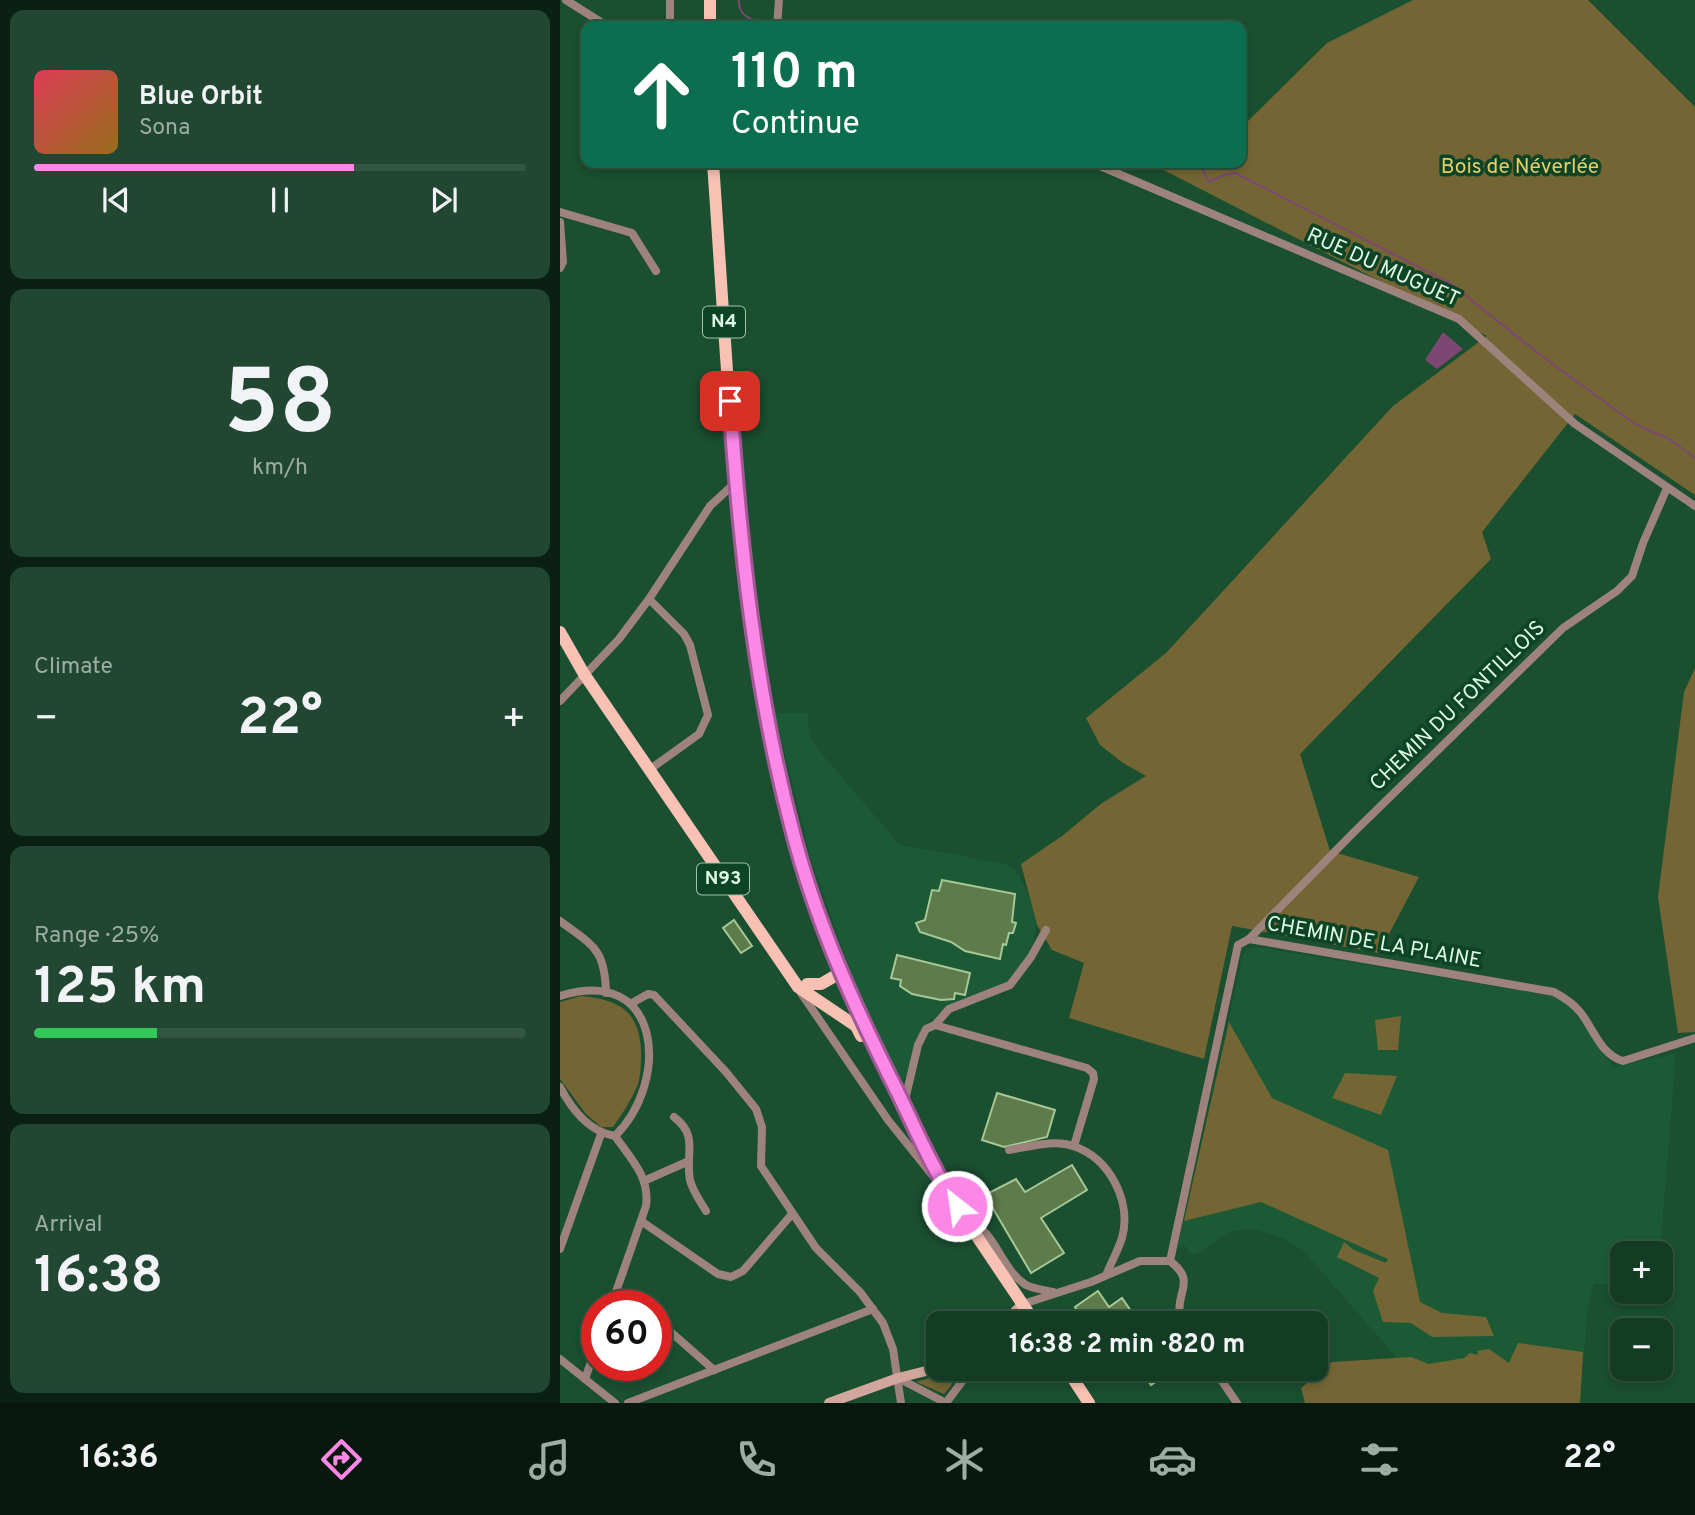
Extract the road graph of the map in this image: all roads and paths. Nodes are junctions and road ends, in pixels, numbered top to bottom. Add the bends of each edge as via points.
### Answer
1 (566, 0) edge
2 (670, 0) edge
3 (710, 0) edge
4 (779, 0) edge
5 (599, 21) edge
6 (670, 21) edge
7 (710, 21) edge
8 (777, 21) edge
9 (713, 168) edge
10 (1105, 168) edge
11 (560, 212) edge
12 (560, 222) edge
13 (560, 268) edge
14 (656, 271) dead end
15 (736, 482) junction
16 (1668, 488) junction
17 (1695, 506) edge
18 (649, 599) junction
19 (560, 632) edge
20 (583, 674) junction
21 (560, 701) edge
22 (649, 770) junction
23 (560, 921) edge
24 (1045, 930) dead end
25 (1249, 939) junction
26 (840, 973) junction
27 (802, 986) junction
28 (606, 993) junction
29 (560, 996) edge
30 (632, 1003) junction
31 (863, 1024) junction
32 (935, 1025) junction
33 (1695, 1038) edge
34 (879, 1057) junction
35 (560, 1087) edge
36 (904, 1105) junction
37 (674, 1116) dead end
38 (601, 1134) junction
39 (615, 1136) junction
40 (1074, 1146) junction
41 (1009, 1150) dead end
42 (689, 1161) junction
43 (646, 1180) junction
44 (948, 1192) junction
45 (706, 1211) dead end
46 (792, 1214) junction
47 (641, 1221) junction
48 (967, 1221) junction
49 (560, 1249) edge
50 (1170, 1261) junction
51 (1107, 1273) junction
52 (617, 1290) edge
53 (1056, 1293) junction
54 (1023, 1304) junction
55 (873, 1309) junction
56 (1016, 1311) edge
57 (1027, 1311) edge
58 (1179, 1311) edge
59 (672, 1333) edge
60 (560, 1359) edge
61 (714, 1370) junction
62 (926, 1371) edge
63 (581, 1376) edge
64 (898, 1378) junction
65 (588, 1381) edge
66 (962, 1381) edge
67 (1075, 1381) edge
68 (1222, 1381) edge
69 (615, 1403) edge
70 (628, 1403) edge
71 (830, 1403) edge
72 (901, 1403) edge
73 (946, 1403) edge
74 (1089, 1403) edge
75 (1237, 1403) edge

1 - 5 street
2 - 6 street
3 - 7 main road
4 - 8 street
9 - 15 main road, N4
10 - 16 street, RUE DU MUGUET via 1459,319 1575,424
11 - 14 street via 632,233
12 - 13 street
15 - 18 street via 709,506
15 - 26 main road, N4 via 763,704 792,831
16 - 17 street, RUE DU MUGUET
16 - 25 street, CHEMIN DU FONTILLOIS via 1632,576 1563,628
18 - 20 street via 619,639
18 - 22 street via 690,645 708,715 699,734
19 - 20 main road, N93
20 - 21 street
20 - 22 main road, N93
22 - 27 main road, N93
22 - 27 main road, N93 via 796,971
23 - 28 street via 597,948 606,974
24 - 32 street via 1010,985 949,1009
25 - 33 street, CHEMIN DE LA PLAINE via 1554,992 1571,1001 1605,1051 1622,1061
25 - 50 street, CHEMIN DE LA PLAINE via 1238,945
26 - 27 main road via 821,984
26 - 31 main road, N4
27 - 31 main road
27 - 34 main road, N93 via 856,1026 870,1051
27 - 44 street via 888,1121
28 - 29 street
28 - 30 street
30 - 39 street via 644,1019 648,1073 639,1101
30 - 46 street via 654,995 756,1109 762,1127 761,1166
31 - 34 main road, N4
32 - 36 street via 926,1029 918,1045
32 - 40 street via 1093,1073
34 - 36 main road, N4
35 - 38 street via 573,1108
36 - 44 main road, N4
37 - 42 street via 686,1126
38 - 39 street
38 - 49 street
39 - 43 street
40 - 41 street
40 - 51 street via 1110,1173 1124,1209 1122,1237
42 - 43 street
42 - 45 street via 694,1193
43 - 47 street
44 - 48 main road, N4
46 - 47 street via 743,1271 731,1277 719,1274
46 - 55 street via 816,1248
47 - 52 street
48 - 53 street via 980,1225 1023,1282
48 - 54 main road, N4
50 - 51 street via 1139,1261
50 - 58 street via 1185,1278
51 - 53 street
53 - 54 street
54 - 56 street
54 - 57 main road, N4
55 - 61 street
55 - 64 street via 893,1349
59 - 61 street
60 - 63 street
61 - 70 street
62 - 64 street
64 - 71 street
64 - 72 street
64 - 73 street
65 - 69 street
66 - 73 street
67 - 74 main road
68 - 75 street

